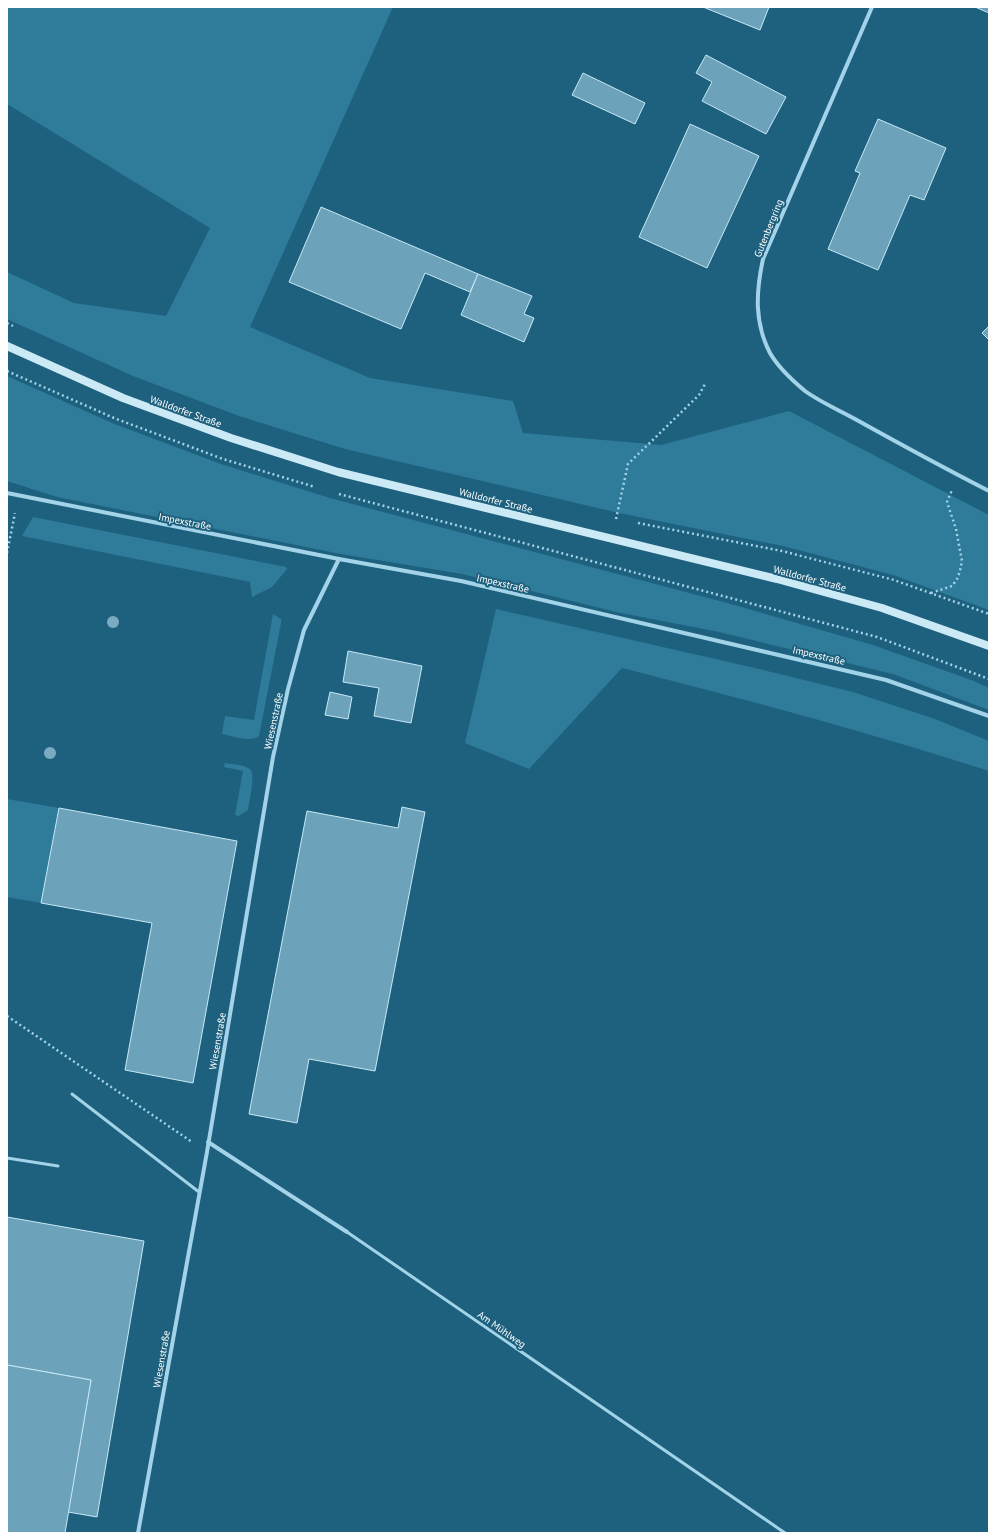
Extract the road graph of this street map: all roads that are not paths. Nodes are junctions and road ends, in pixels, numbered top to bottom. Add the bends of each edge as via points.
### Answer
1 (872, 7) edge
2 (7, 346) edge
3 (989, 491) edge
4 (7, 493) edge
5 (339, 559) junction
6 (989, 646) edge
7 (989, 716) edge
8 (72, 1094) dead end
9 (208, 1142) junction
10 (7, 1158) edge
11 (58, 1166) dead end
12 (199, 1192) junction
13 (347, 1232) joint
14 (138, 1533) edge
15 (784, 1533) edge

1 - 3 street, Gutenbergring via 763,259 758,284 757,311 761,332 771,354 786,373 806,391
2 - 6 street, Walldorfer Straße via 123,398 231,438 338,472 777,579 882,608
4 - 5 street, Impexstraße
5 - 7 street, Impexstraße via 461,581 858,673 886,680
5 - 9 street, Wiesenstraße via 304,630 288,689 273,757
8 - 12 lane
9 - 12 street, Wiesenstraße
9 - 13 street, Am Mühlweg
10 - 11 lane
12 - 14 street, Wiesenstraße
13 - 15 lane, Am Mühlweg

